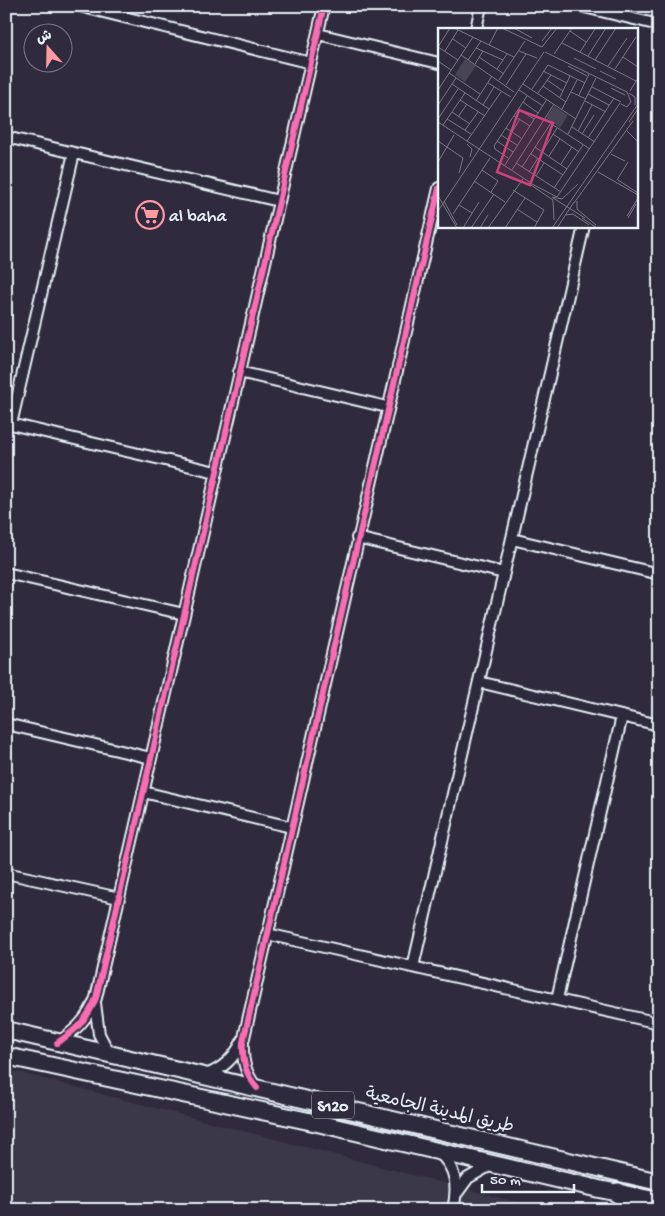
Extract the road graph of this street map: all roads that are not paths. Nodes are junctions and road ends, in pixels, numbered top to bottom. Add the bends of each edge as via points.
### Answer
1 (79, 6) edge
2 (324, 6) edge
3 (481, 6) edge
4 (580, 6) edge
5 (634, 24) edge
6 (659, 25) edge
7 (476, 28) edge
8 (318, 34) junction
9 (311, 63) junction
10 (438, 63) edge
11 (6, 137) edge
12 (74, 153) junction
13 (438, 192) edge
14 (279, 201) junction
15 (584, 228) edge
16 (239, 372) junction
17 (387, 407) junction
18 (8, 424) edge
19 (216, 472) junction
20 (357, 538) junction
21 (512, 539) junction
22 (659, 560) edge
23 (6, 573) edge
24 (504, 573) junction
25 (657, 574) edge
26 (184, 614) junction
27 (479, 682) junction
28 (622, 716) junction
29 (6, 724) edge
30 (659, 724) edge
31 (151, 758) junction
32 (143, 792) junction
33 (291, 827) junction
34 (6, 873) edge
35 (119, 898) junction
36 (267, 934) junction
37 (413, 967) junction
38 (96, 998) junction
39 (557, 999) junction
40 (659, 1023) edge
41 (6, 1030) edge
42 (243, 1042) junction
43 (57, 1043) junction
44 (6, 1056) edge
45 (111, 1056) junction
46 (203, 1076) junction
47 (257, 1088) junction
48 (436, 1150) junction
49 (494, 1164) junction
50 (659, 1182) edge
51 (618, 1193) junction
52 (456, 1194) junction
53 (659, 1201) edge
54 (452, 1210) edge
55 (653, 1210) edge

1 - 9 street
2 - 8 street
3 - 7 street
4 - 5 street
5 - 6 street
8 - 9 street
8 - 10 street
9 - 14 street
11 - 12 street
12 - 14 street
12 - 18 street
13 - 17 street
14 - 16 street
15 - 21 street
16 - 17 street
16 - 19 street
17 - 20 street
18 - 19 street
19 - 26 street
20 - 24 street
20 - 33 street
21 - 24 street
21 - 25 street
22 - 25 street
23 - 26 street
24 - 27 street
26 - 31 street
27 - 28 street
27 - 37 street
28 - 30 street
28 - 39 street
29 - 31 street
31 - 32 street
32 - 33 street
32 - 35 street
33 - 36 street
34 - 35 street
35 - 38 street
36 - 37 street
36 - 42 street
37 - 39 street
38 - 43 street via 85,1020
38 - 45 street via 99,1034
39 - 40 street
41 - 43 main road, طريق المدينة الجامعية / S120
42 - 46 street via 231,1060
42 - 47 street via 243,1062
43 - 45 main road, طريق المدينة الجامعية / S120
44 - 48 main road, S120
45 - 46 main road, طريق المدينة الجامعية / S120
46 - 47 main road, طريق المدينة الجامعية / S120
47 - 50 main road, طريق المدينة الجامعية / S120
48 - 49 main road, S120
48 - 52 street via 450,1165
49 - 51 main road, S120
49 - 52 street via 472,1174
51 - 53 main road, S120
51 - 55 highway
52 - 54 street

